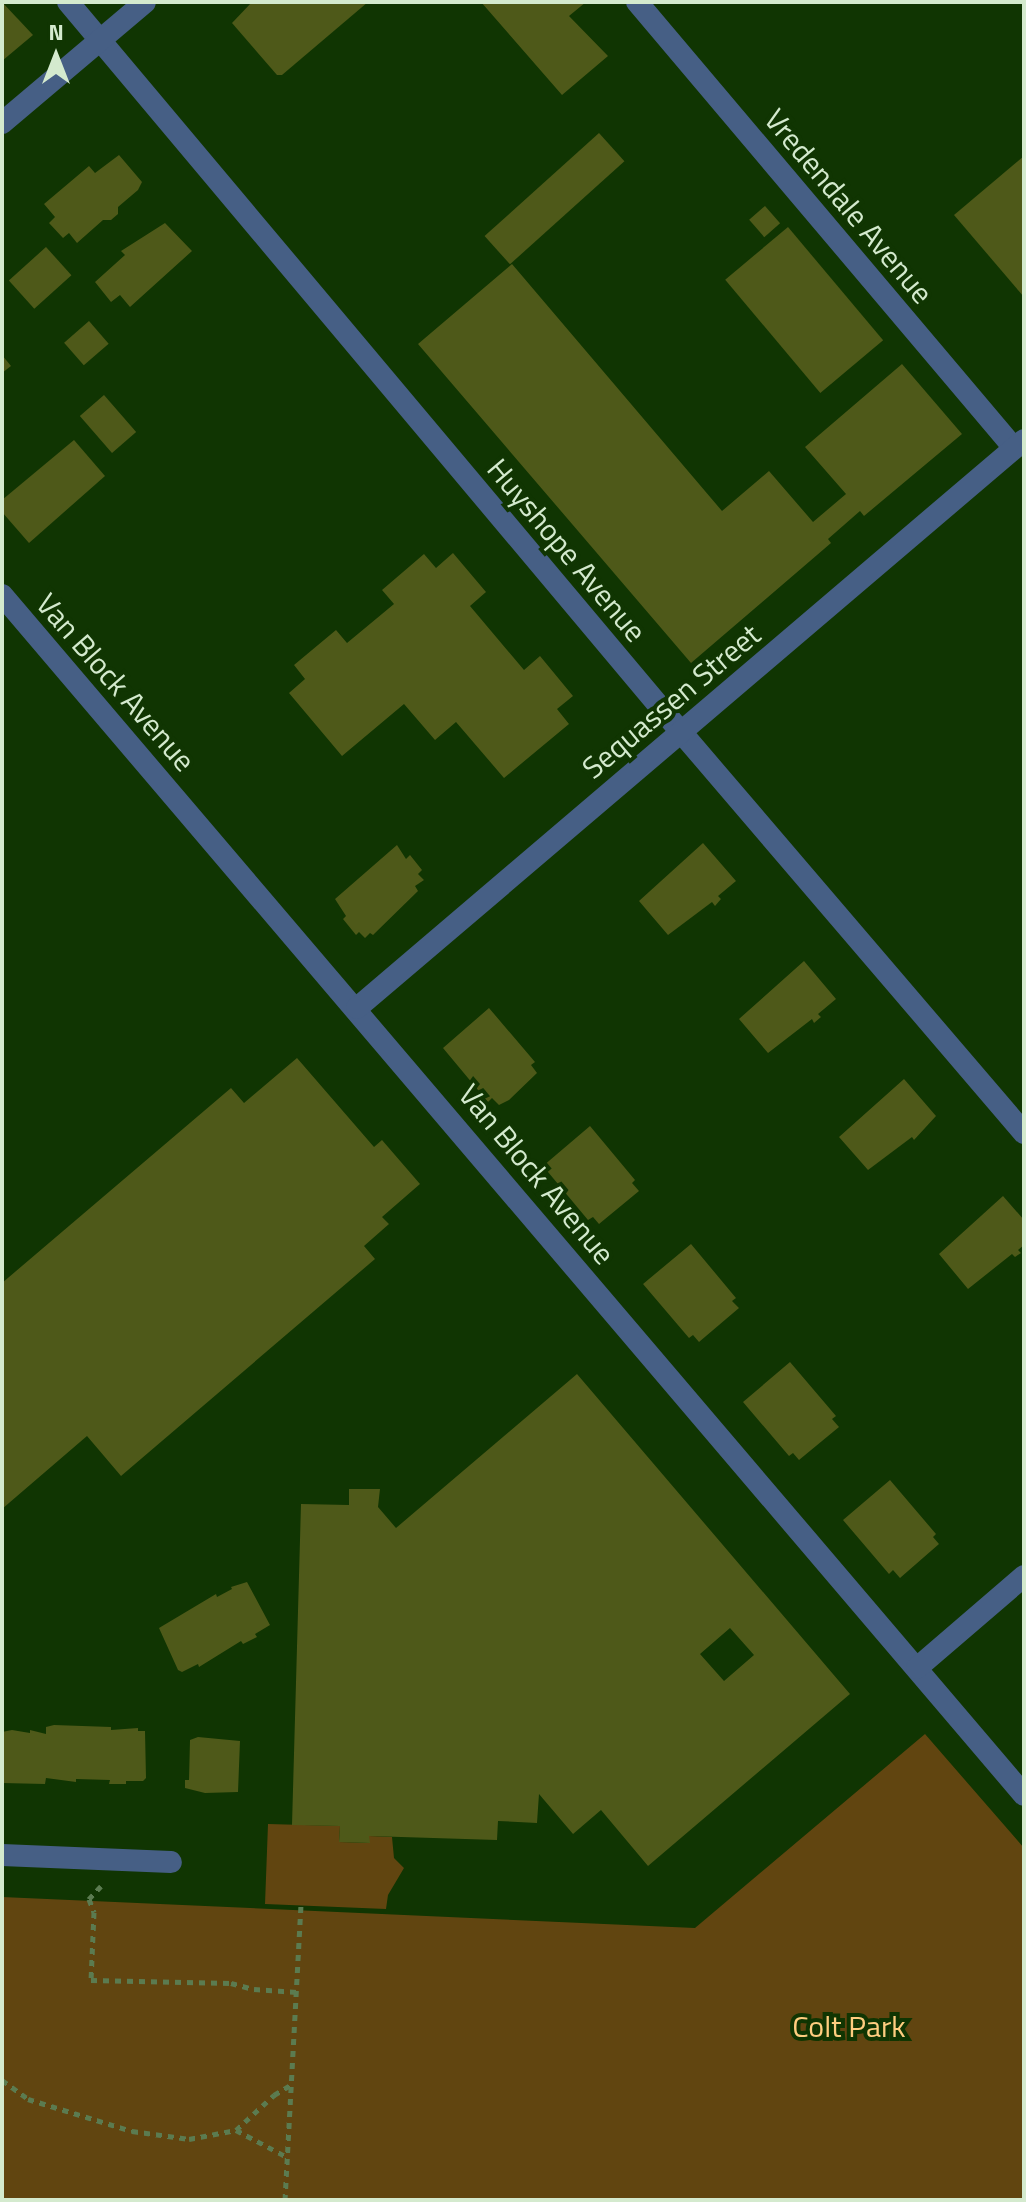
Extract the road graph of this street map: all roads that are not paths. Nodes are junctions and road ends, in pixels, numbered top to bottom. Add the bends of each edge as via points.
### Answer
1 (68, 2) edge
2 (145, 2) edge
3 (637, 2) edge
4 (100, 39) junction
5 (2, 123) edge
6 (1019, 444) edge
7 (2, 595) edge
8 (681, 732) junction
9 (357, 1008) junction
10 (1024, 1133) edge
11 (1024, 1576) edge
12 (917, 1668) junction
13 (1024, 1795) edge
14 (2, 1855) edge
15 (171, 1862) dead end

1 - 4 street, Huyshope Avenue
2 - 4 street
3 - 6 street, Vredendale Avenue
4 - 5 street
4 - 8 street, Huyshope Avenue
6 - 8 street, Sequassen Street
7 - 9 street, Van Block Avenue
8 - 9 street, Sequassen Street
8 - 10 street, Huyshope Avenue
9 - 12 street, Van Block Avenue
11 - 12 street
12 - 13 street, Van Block Avenue
14 - 15 street

